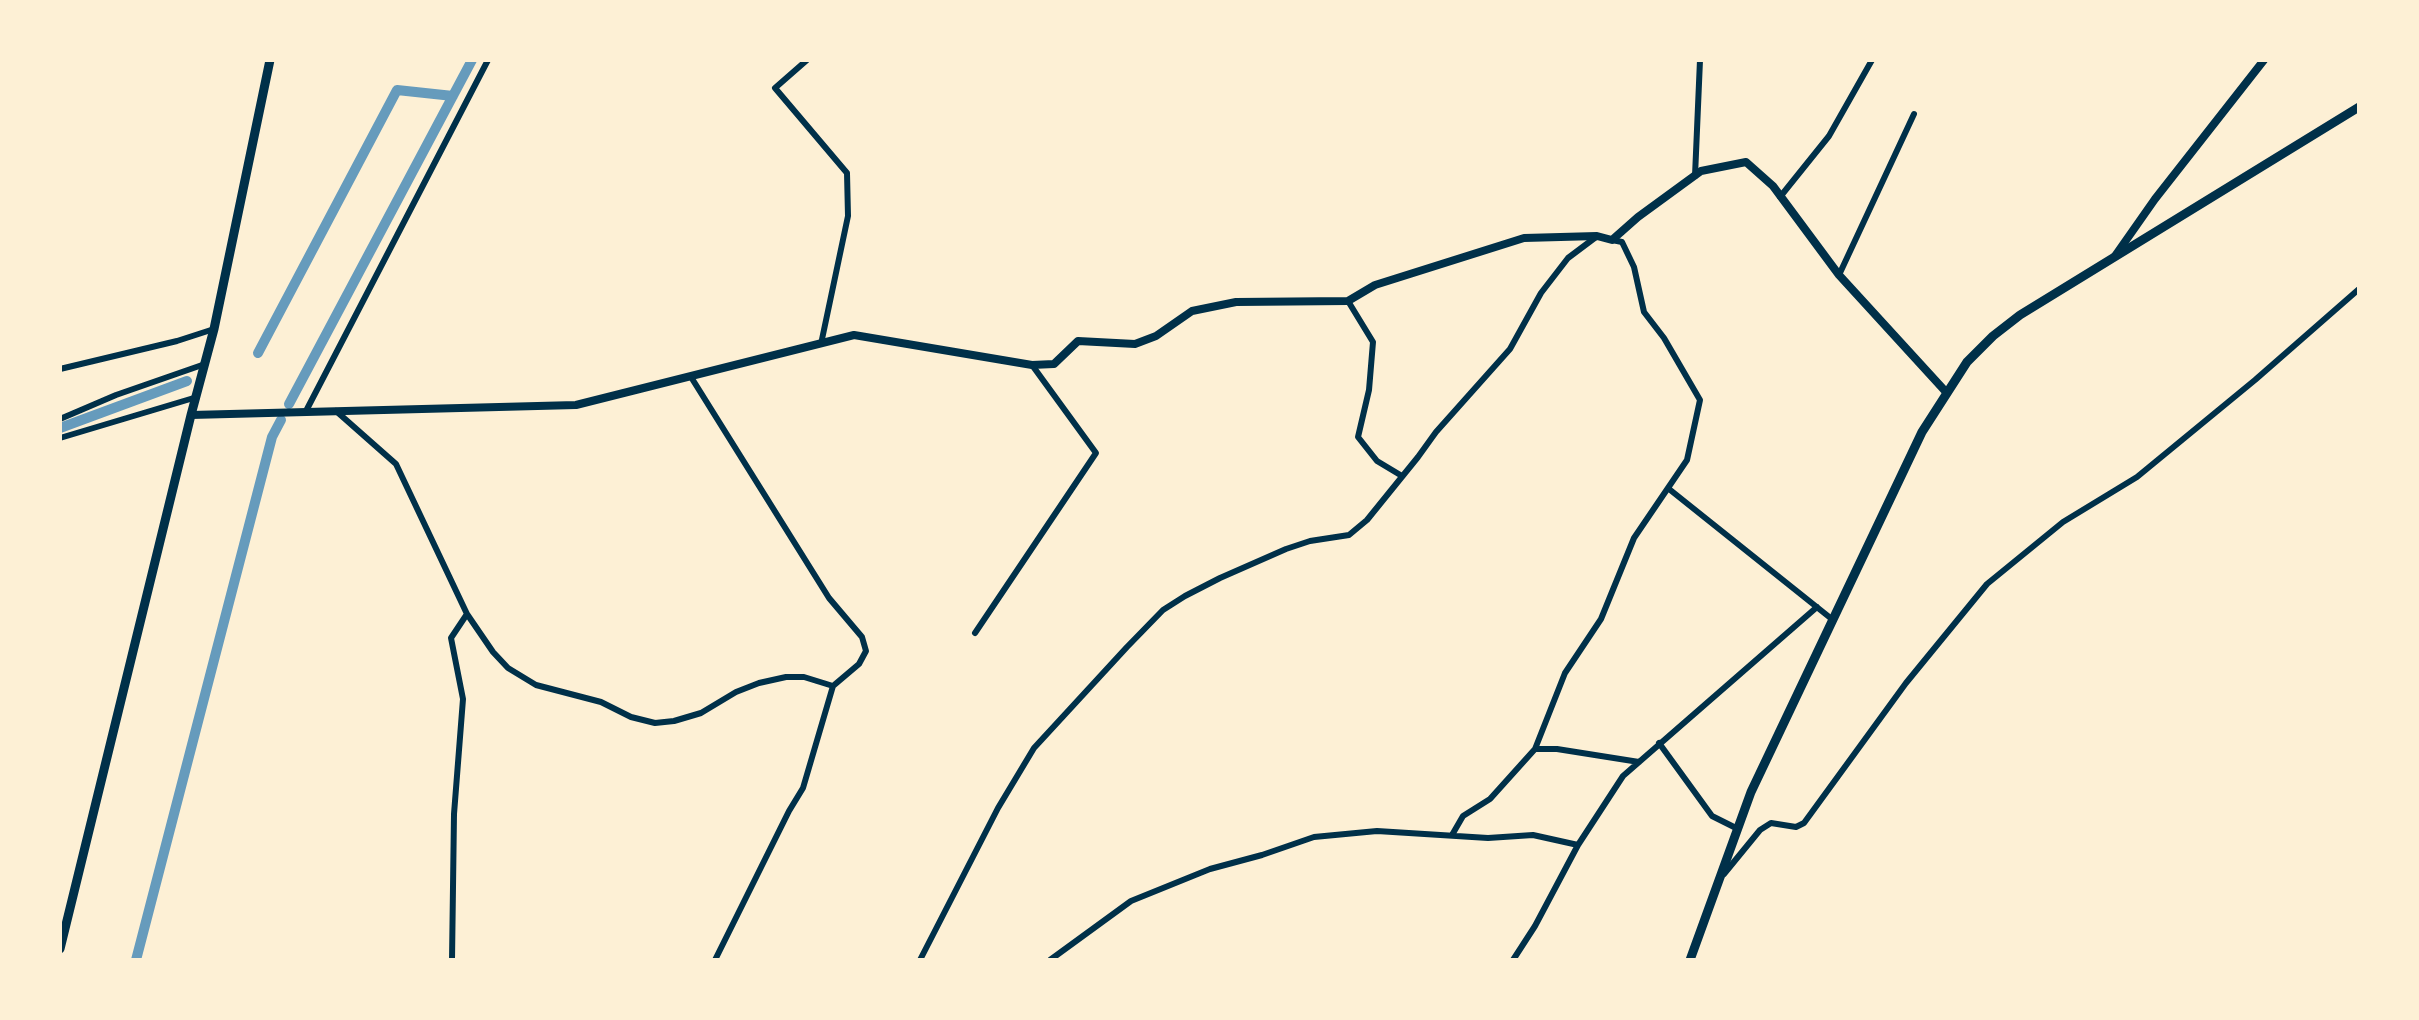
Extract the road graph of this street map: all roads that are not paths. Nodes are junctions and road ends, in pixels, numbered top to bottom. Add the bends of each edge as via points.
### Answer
1 (270, 60) edge
2 (488, 60) edge
3 (807, 60) edge
4 (1700, 60) edge
5 (1872, 60) edge
6 (2264, 60) edge
7 (2359, 106) edge
8 (1914, 114) dead end
9 (1695, 176) junction
10 (1780, 197) junction
11 (1597, 236) junction
12 (1612, 240) junction
13 (2114, 257) junction
14 (1839, 275) junction
15 (2359, 289) edge
16 (1348, 301) junction
17 (214, 329) junction
18 (821, 344) junction
19 (206, 364) junction
20 (1032, 365) junction
21 (60, 369) edge
22 (691, 377) junction
23 (1946, 392) junction
24 (197, 397) junction
25 (306, 411) junction
26 (336, 411) junction
27 (191, 415) junction
28 (60, 419) edge
29 (60, 438) edge
30 (1402, 476) junction
31 (1669, 489) junction
32 (1817, 607) junction
33 (467, 614) junction
34 (1833, 620) junction
35 (975, 633) dead end
36 (833, 686) junction
37 (1659, 743) junction
38 (1534, 749) junction
39 (1639, 762) junction
40 (1738, 829) junction
41 (1452, 835) junction
42 (1578, 845) junction
43 (1720, 880) junction
44 (60, 949) edge
45 (453, 960) edge
46 (715, 960) edge
47 (920, 960) edge
48 (1050, 960) edge
49 (1513, 960) edge
50 (1690, 960) edge

1 - 17 main road
2 - 25 street
3 - 18 street via 775,88 847,173 848,216
4 - 9 street
5 - 10 street via 1829,136
6 - 13 street via 2155,198
7 - 13 main road
8 - 14 street
9 - 10 street via 1701,171 1746,162
9 - 12 street
10 - 14 street
11 - 12 street
11 - 16 street via 1524,238 1375,285
11 - 30 street via 1568,258 1541,293 1510,349
12 - 31 street via 1622,242 1634,267 1644,312 1700,400 1687,460
13 - 23 main road via 1993,336 1967,362
14 - 23 street
15 - 43 street via 2137,477 2063,522 1987,584 1906,683 1804,823 1796,827 1771,823 1760,830
16 - 20 street via 1236,302 1191,311 1156,336 1135,344 1078,341 1054,364
16 - 30 street via 1373,342 1369,390 1358,437 1377,461
17 - 19 main road
17 - 21 street
18 - 20 street via 854,335
18 - 22 street
19 - 24 main road
19 - 28 street
20 - 35 street via 1096,453
22 - 26 street via 576,405
22 - 36 street via 829,598 862,637 866,651 859,664
23 - 34 main road via 1922,432
24 - 27 main road
24 - 29 street
25 - 26 street
25 - 27 street
26 - 33 street via 396,464
27 - 44 main road
30 - 47 street via 1367,520 1349,535 1287,549 1221,578 1163,610 1034,748 998,808
31 - 32 street
31 - 38 street via 1634,538 1601,620 1565,673
32 - 34 street
32 - 37 street
33 - 36 street via 508,668 536,684 601,702 631,717 655,723 701,713 744,689 786,677 804,677
33 - 45 street via 451,638 463,699 454,814
34 - 40 main road via 1751,792
36 - 46 street via 803,788
37 - 39 street
37 - 40 street via 1712,816
38 - 39 street
38 - 41 street via 1490,799 1463,816
39 - 42 street via 1623,776
40 - 43 main road
41 - 42 street via 1533,836
41 - 48 street via 1377,831 1314,837 1210,869 1131,901
42 - 49 street
43 - 50 main road

